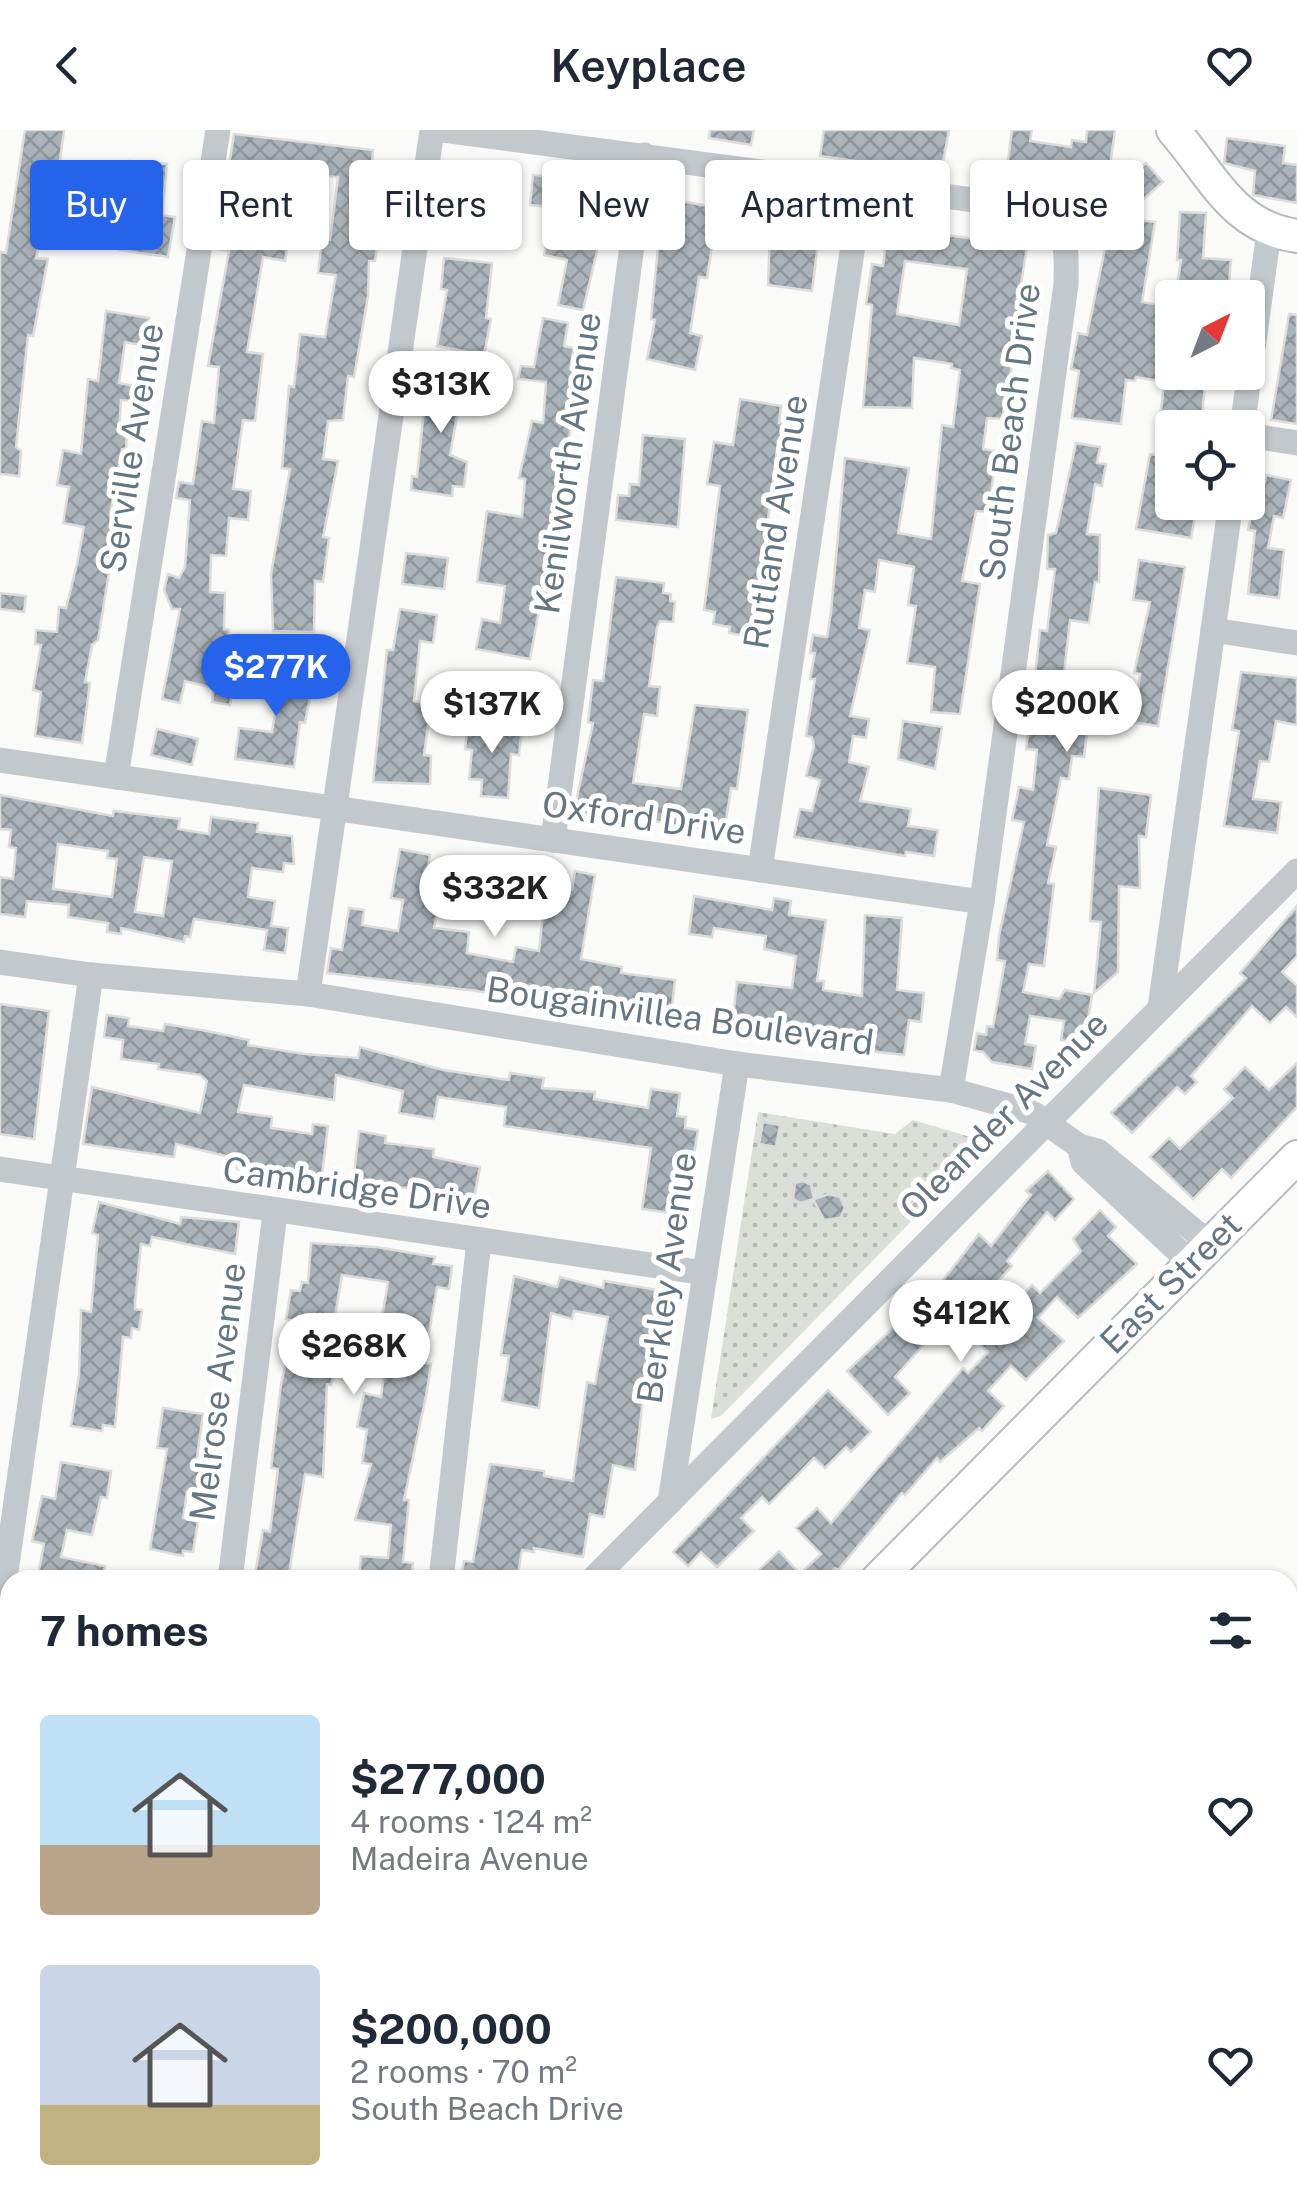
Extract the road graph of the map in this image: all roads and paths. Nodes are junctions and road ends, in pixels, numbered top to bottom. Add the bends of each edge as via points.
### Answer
1 (218, 130) edge
2 (432, 130) edge
3 (442, 130) edge
4 (1173, 130) edge
5 (644, 155) junction
6 (705, 163) edge
7 (950, 197) edge
8 (1283, 234) edge
9 (852, 250) edge
10 (1246, 410) edge
11 (1265, 438) edge
12 (1297, 443) edge
13 (1229, 520) edge
14 (1214, 630) junction
15 (1297, 643) edge
16 (0, 760) edge
17 (116, 777) junction
18 (334, 808) junction
19 (553, 840) junction
20 (760, 870) junction
21 (1297, 871) edge
22 (982, 902) junction
23 (0, 962) edge
24 (91, 976) junction
25 (308, 994) junction
26 (1160, 1008) junction
27 (737, 1064) junction
28 (951, 1090) junction
29 (1048, 1122) junction
30 (1297, 1157) edge
31 (0, 1169) edge
32 (59, 1178) junction
33 (276, 1213) junction
34 (479, 1241) junction
35 (1200, 1254) junction
36 (705, 1273) junction
37 (670, 1502) junction
38 (6, 1570) edge
39 (231, 1570) edge
40 (442, 1570) edge
41 (602, 1570) edge
42 (887, 1570) edge

1 - 17 street, Serville Avenue
2 - 18 street
3 - 5 street, South Beach Drive
4 - 8 main road via 1231,203
5 - 6 street, South Beach Drive
5 - 19 street, Kenilworth Avenue
7 - 22 street, South Beach Drive via 1047,214 1066,247
8 - 10 street
9 - 20 street, Rutland Avenue
11 - 12 street
13 - 14 street
14 - 15 street
14 - 26 street
16 - 17 street, Oxford Drive
17 - 18 street, Oxford Drive
18 - 19 street, Oxford Drive
18 - 25 street
19 - 20 street, Oxford Drive
20 - 22 street, Oxford Drive
21 - 26 street, Oleander Avenue
22 - 28 street, South Beach Drive
23 - 24 street, Bougainvillea Boulevard
24 - 25 street, Bougainvillea Boulevard
24 - 32 street
25 - 27 street, Bougainvillea Boulevard
26 - 29 street, Oleander Avenue
27 - 28 street, Bougainvillea Boulevard
27 - 36 street, Berkley Avenue
28 - 29 street, Bougainvillea Boulevard
29 - 35 street, Bougainvillea Boulevard via 1130,1174
29 - 37 street, Oleander Avenue
30 - 35 main road, East Street
31 - 32 street, Cambridge Drive
32 - 33 street, Cambridge Drive
32 - 38 street
33 - 34 street, Cambridge Drive
33 - 39 street, Melrose Avenue
34 - 36 street, Cambridge Drive
34 - 40 street
35 - 42 main road, East Street
36 - 37 street, Berkley Avenue
37 - 41 street, Oleander Avenue

